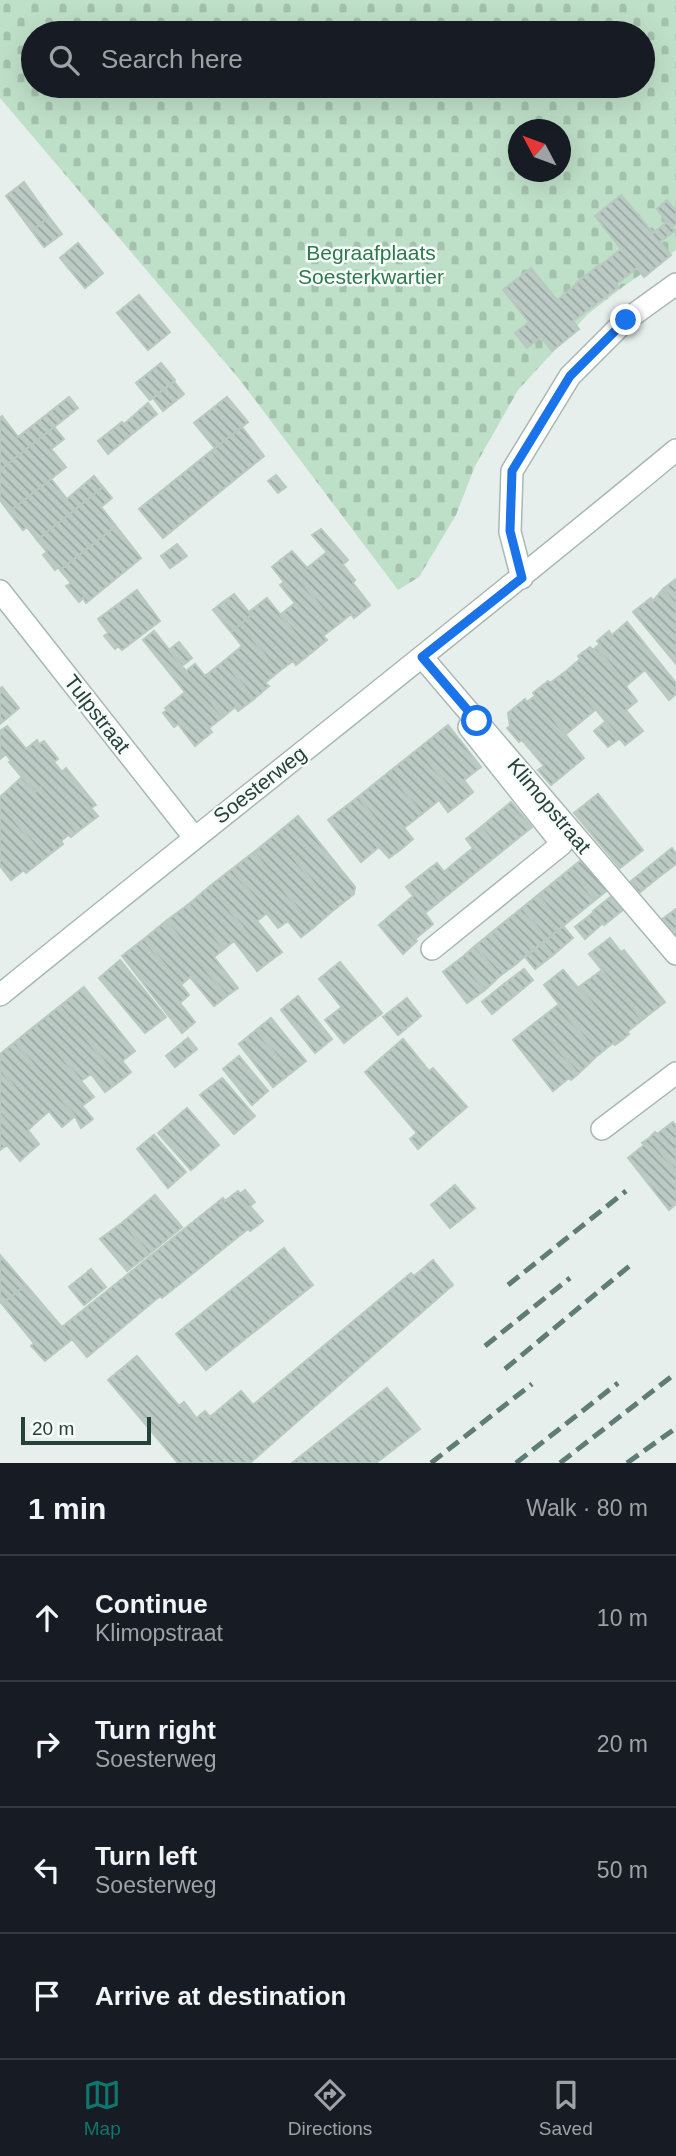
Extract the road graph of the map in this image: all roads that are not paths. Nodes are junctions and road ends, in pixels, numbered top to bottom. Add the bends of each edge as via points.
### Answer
1 (676, 284) edge
2 (676, 450) edge
3 (522, 578) junction
4 (0, 591) edge
5 (420, 659) junction
6 (194, 837) junction
7 (432, 949) dead end
8 (676, 954) edge
9 (0, 995) edge
10 (676, 1073) edge
11 (602, 1129) dead end

1 - 3 street via 626,320 570,376 512,471 510,531
2 - 3 street, Soesterweg
3 - 5 street, Soesterweg
4 - 6 street, Tulpstraat
5 - 6 street, Soesterweg
5 - 7 street via 562,844
5 - 8 street, Klimopstraat
6 - 9 street, Soesterweg
10 - 11 street

